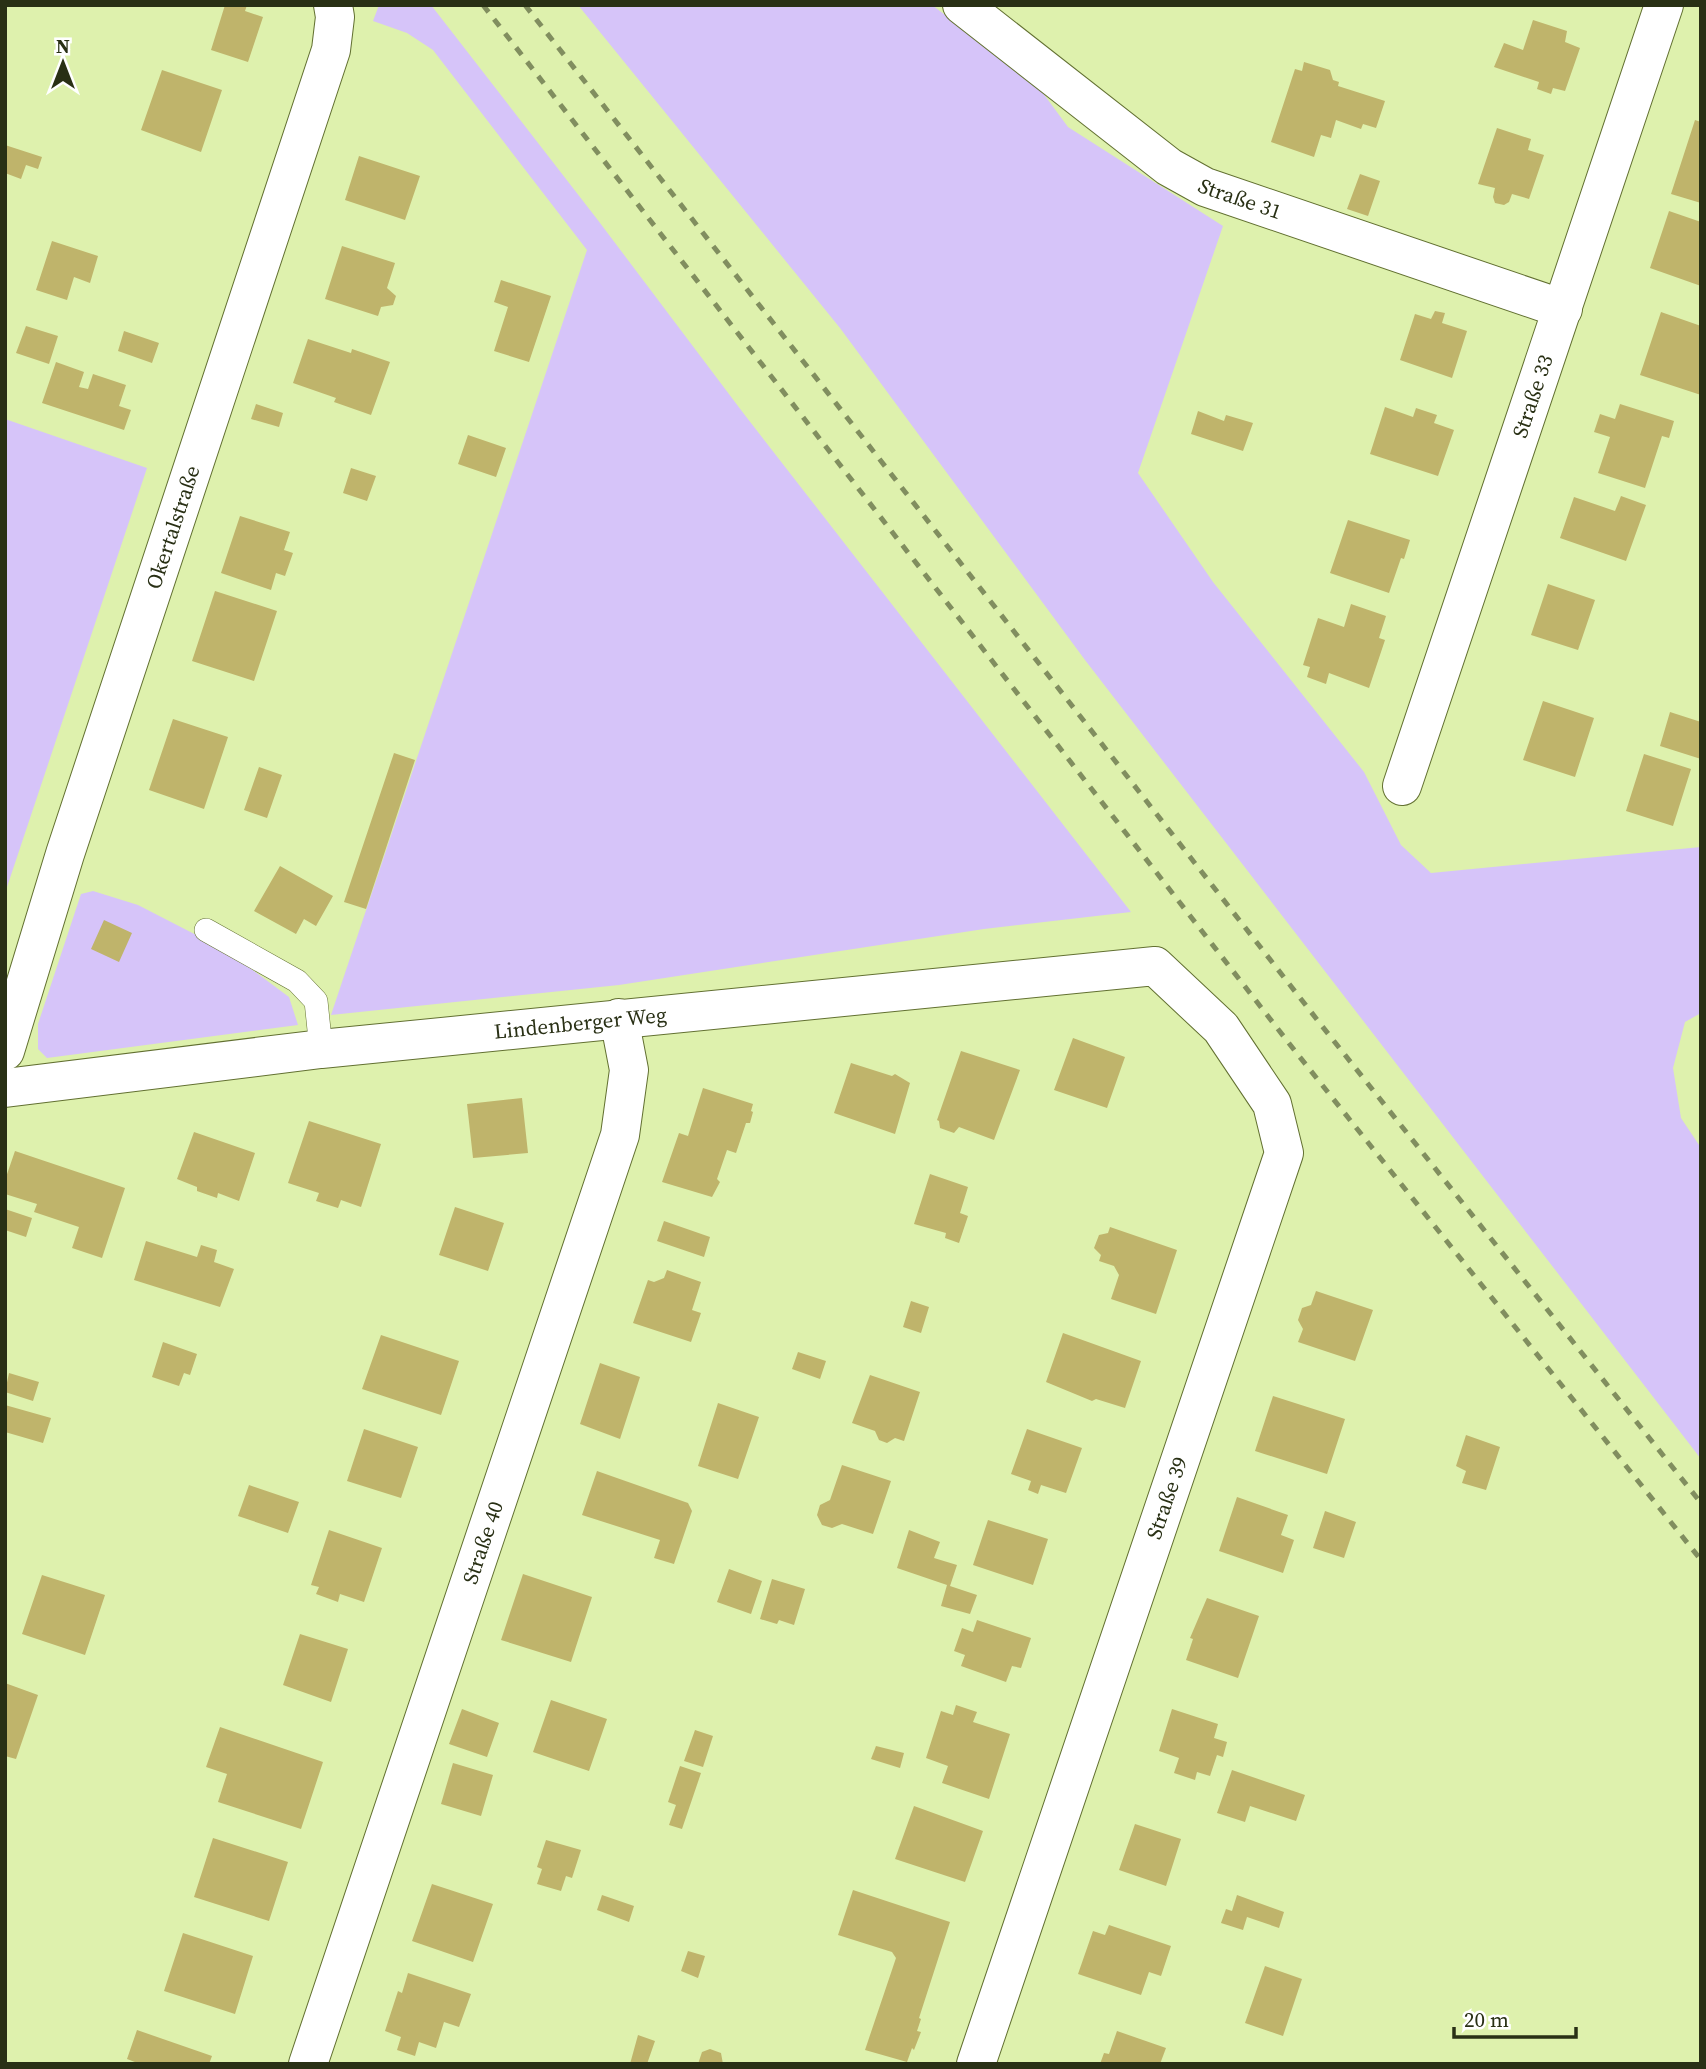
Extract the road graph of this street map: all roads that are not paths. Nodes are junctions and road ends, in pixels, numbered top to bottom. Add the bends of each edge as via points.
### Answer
1 (333, 5) edge
2 (962, 5) edge
3 (1664, 5) edge
4 (1563, 309) junction
5 (1402, 786) dead end
6 (206, 930) dead end
7 (1155, 966) joint
8 (619, 1018) junction
9 (321, 1049) junction
10 (6, 1074) edge
11 (308, 2064) edge
12 (976, 2064) edge

1 - 10 street, Okertalstraße via 331,50 65,854
2 - 4 street, Straße 31 via 1169,167 1205,187
3 - 4 street, Straße 33
4 - 5 street, Straße 33
6 - 9 lane via 297,981 316,1001
7 - 8 street, Lindenberger Weg
7 - 12 street, Straße 39 via 1221,1028 1272,1104 1284,1153
8 - 9 street, Lindenberger Weg
8 - 11 street, Straße 40 via 629,1070 620,1135
9 - 10 street, Lindenberger Weg

